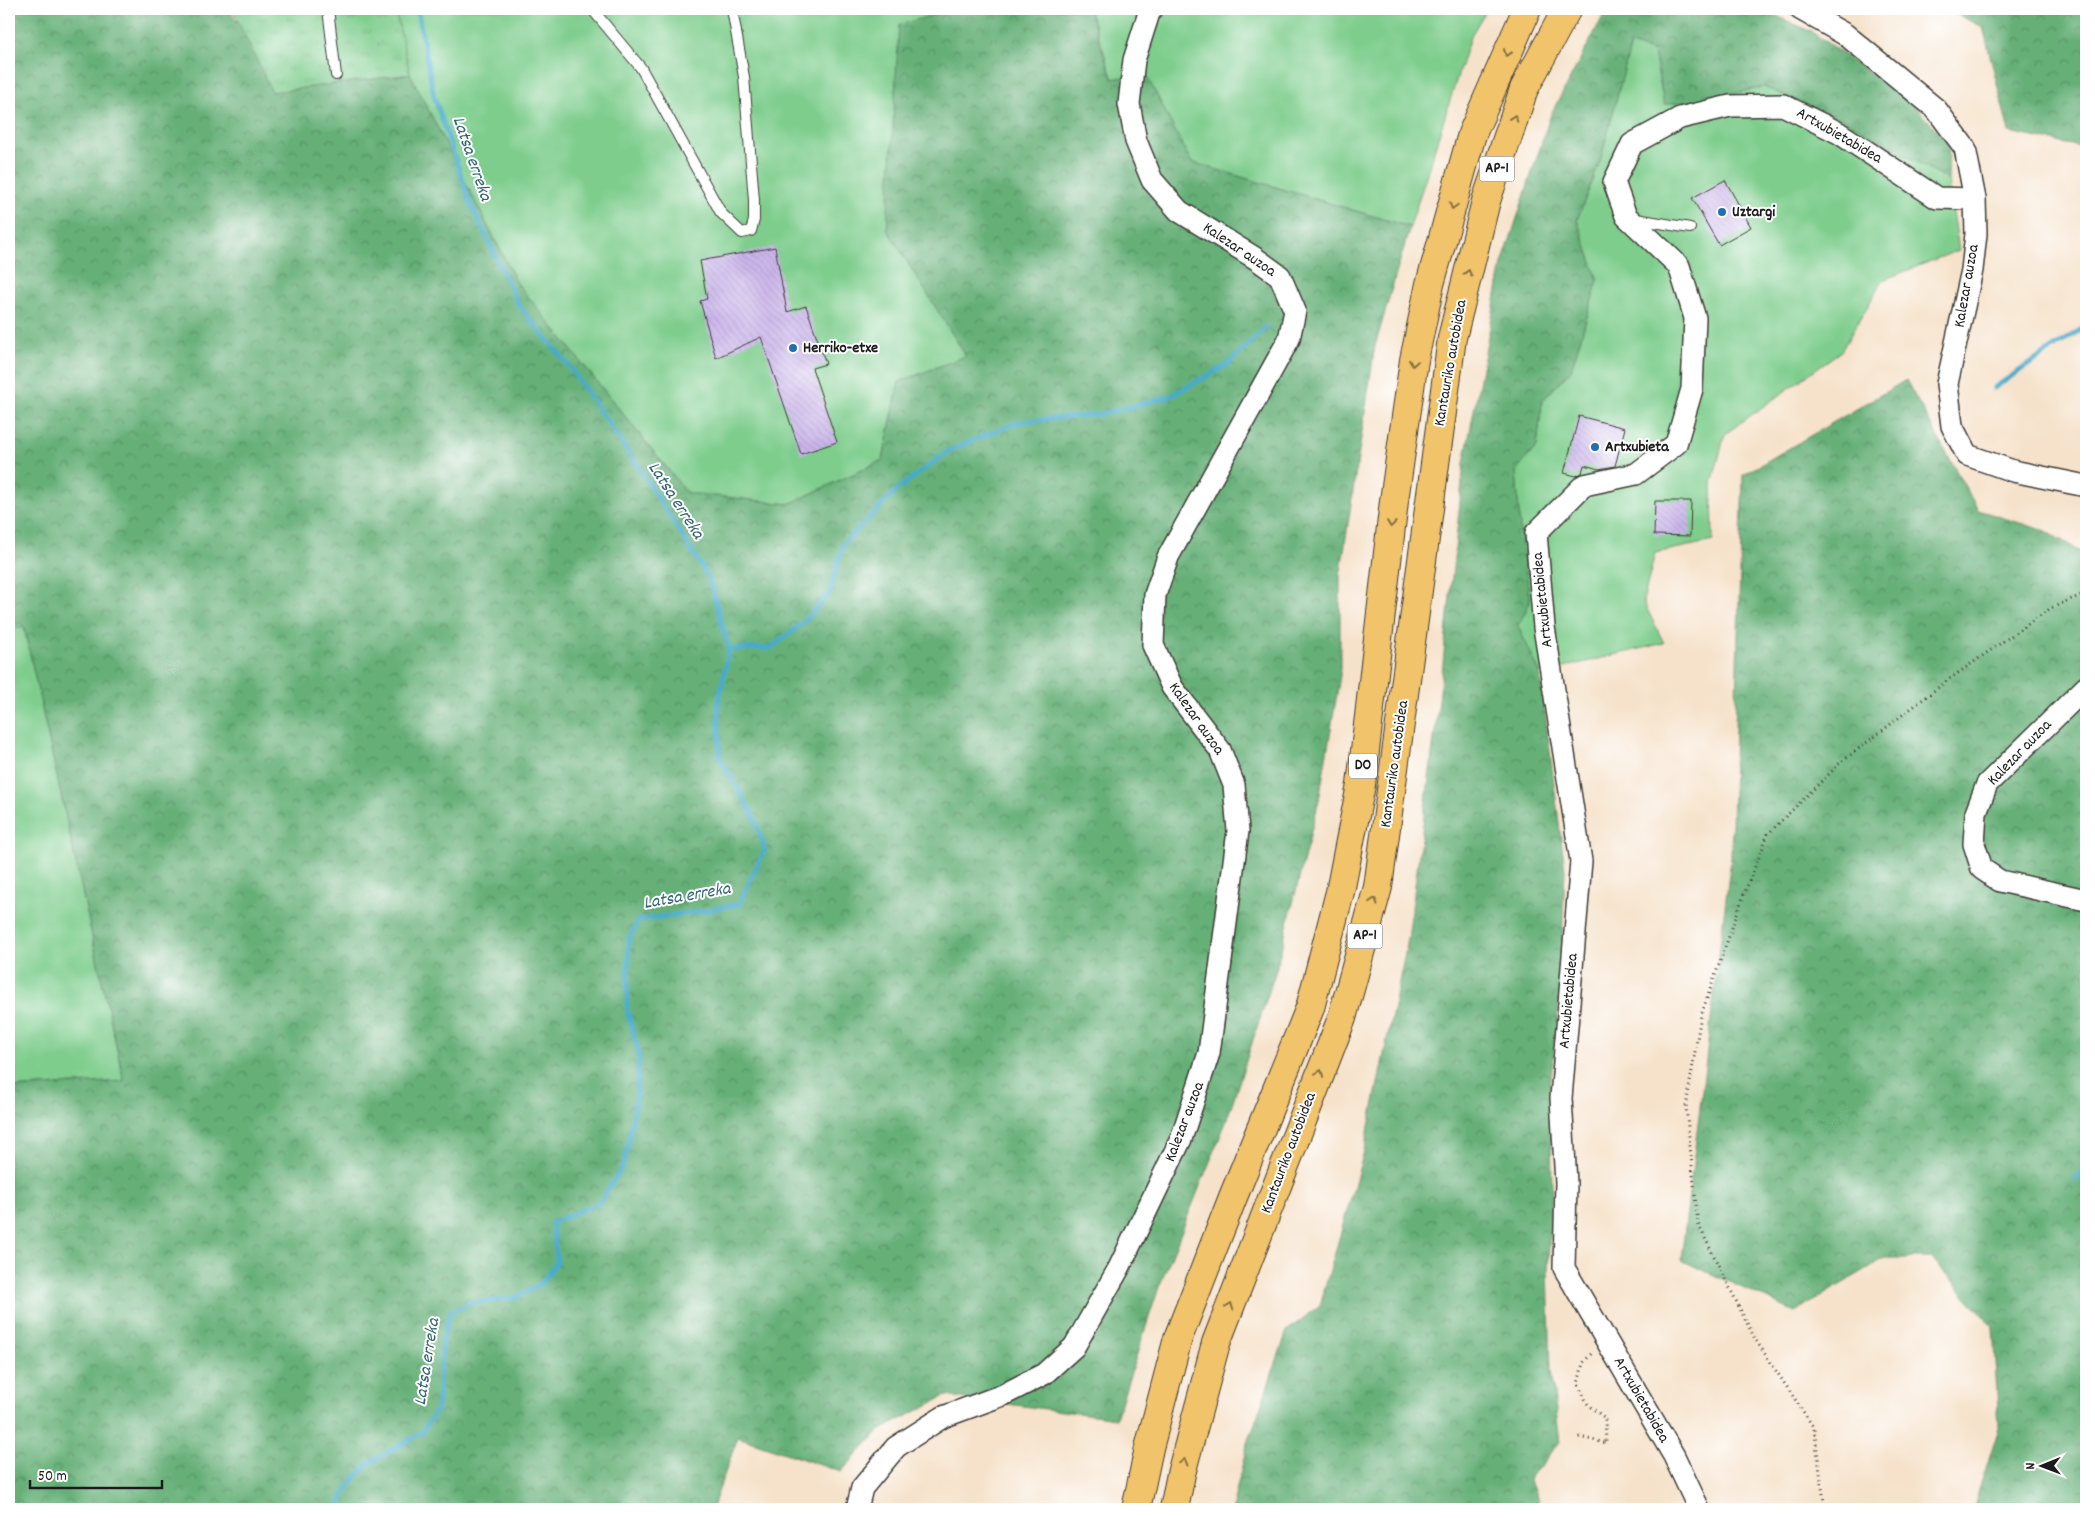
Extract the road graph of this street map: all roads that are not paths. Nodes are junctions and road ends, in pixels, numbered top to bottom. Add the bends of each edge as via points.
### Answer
1 (328, 9) edge
2 (592, 9) edge
3 (732, 9) edge
4 (1152, 9) edge
5 (1528, 9) edge
6 (1567, 9) edge
7 (1800, 9) edge
8 (336, 75) dead end
9 (1975, 199) junction
10 (1626, 216) junction
11 (1690, 228) dead end
12 (2086, 486) edge
13 (2086, 687) edge
14 (2086, 900) edge
15 (857, 1509) edge
16 (1136, 1509) edge
17 (1174, 1509) edge
18 (1699, 1509) edge

1 - 8 lane
2 - 3 lane via 641,68 721,213 742,233 751,231 754,200 744,77
4 - 15 street, Kalezar auzoa via 1134,60 1129,104 1136,141 1152,180 1179,211 1280,276 1295,311 1289,339 1168,557 1155,595 1153,645 1172,687 1220,750 1234,785 1238,831 1209,1053 1182,1139 1119,1268 1074,1346 1044,1374 1003,1395 943,1416 896,1447 862,1488
5 -> 16 highway, Kantauriko autobidea / DO via 1472,134 1428,293 1414,360 1394,501 1361,785 1340,892 1310,1008 1178,1338
17 -> 6 highway, Kantauriko autobidea / AP-1 via 1180,1474 1216,1343 1342,1018 1378,887 1452,338 1486,201 1524,89
7 - 9 street, Kalezar auzoa via 1846,35 1936,109 1965,148
9 - 10 street, Artxubietabidea via 1937,198 1840,133 1783,105 1730,106 1680,118 1632,144 1614,182
9 - 12 street, Kalezar auzoa via 1972,270 1947,384 1952,426 1967,456 2014,471
10 - 11 lane
10 - 18 street, Artxubietabidea via 1679,266 1695,318 1692,389 1676,444 1636,474 1584,485 1536,533 1544,626 1580,861 1561,1098 1566,1183 1564,1268 1674,1456
13 - 14 street, Kalezar auzoa via 1987,784 1976,813 1974,844 1982,869 2000,881

